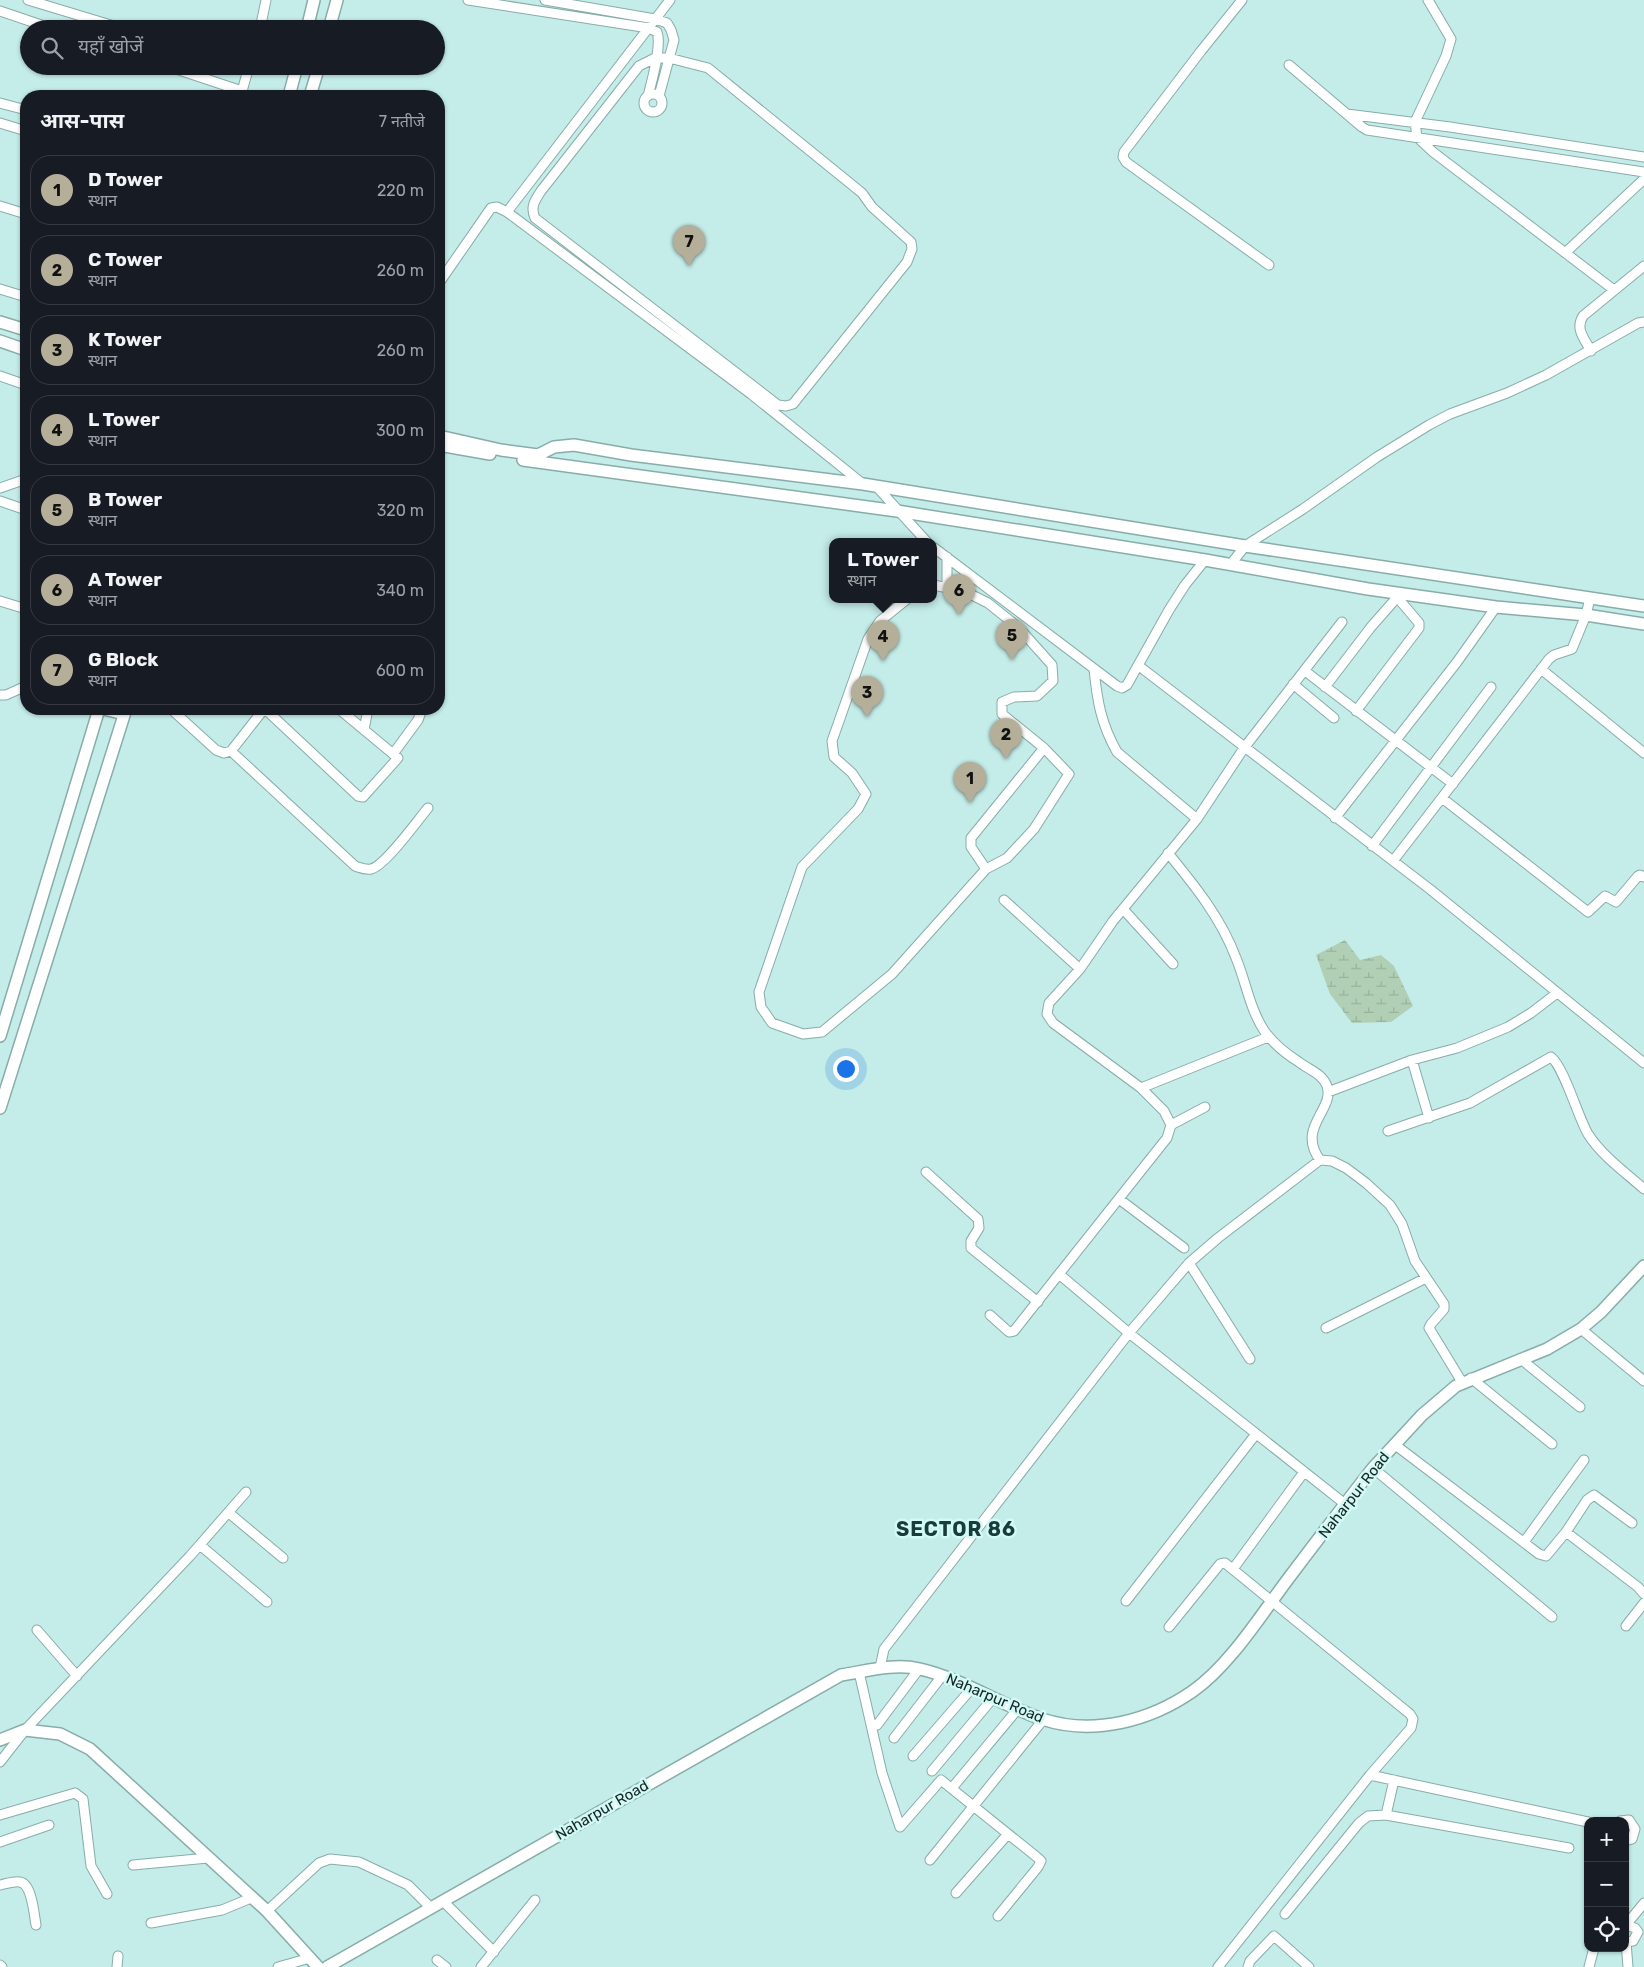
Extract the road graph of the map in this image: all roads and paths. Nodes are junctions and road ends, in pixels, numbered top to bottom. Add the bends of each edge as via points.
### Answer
1 (28, 0) edge
2 (266, 0) edge
3 (314, 0) edge
4 (337, 0) edge
5 (468, 0) edge
6 (545, 0) edge
7 (670, 0) edge
8 (1242, 0) edge
9 (1428, 0) edge
10 (577, 3) edge
11 (591, 4) edge
12 (0, 11) edge
13 (654, 19) junction
14 (26, 20) edge
15 (94, 20) edge
16 (262, 20) edge
17 (309, 20) edge
18 (331, 20) edge
19 (649, 28) junction
20 (655, 58) junction
21 (669, 58) junction
22 (1289, 65) dead end
23 (191, 75) edge
24 (246, 75) edge
25 (295, 75) edge
26 (316, 75) edge
27 (230, 90) edge
28 (242, 90) edge
29 (291, 90) edge
30 (312, 90) edge
31 (648, 96) junction
32 (658, 96) junction
33 (0, 103) edge
34 (20, 108) edge
35 (1347, 114) junction
36 (1415, 122) junction
37 (0, 123) edge
38 (20, 129) edge
39 (1418, 137) junction
40 (1644, 157) edge
41 (1644, 172) edge
42 (1644, 179) edge
43 (0, 206) edge
44 (20, 212) edge
45 (507, 212) junction
46 (1565, 253) junction
47 (1269, 265) dead end
48 (1644, 266) edge
49 (445, 275) edge
50 (0, 289) edge
51 (1614, 290) junction
52 (20, 295) edge
53 (0, 322) edge
54 (1644, 322) edge
55 (20, 328) edge
56 (0, 341) edge
57 (20, 348) edge
58 (1591, 351) junction
59 (0, 376) edge
60 (20, 383) edge
61 (445, 437) edge
62 (445, 447) edge
63 (20, 481) edge
64 (863, 484) junction
65 (876, 486) junction
66 (0, 488) edge
67 (0, 501) edge
68 (20, 508) edge
69 (897, 511) junction
70 (922, 538) edge
71 (1245, 546) junction
72 (937, 550) edge
73 (946, 557) junction
74 (1206, 560) junction
75 (1231, 564) junction
76 (937, 586) edge
77 (948, 588) junction
78 (1399, 595) junction
79 (1590, 598) junction
80 (0, 601) edge
81 (902, 603) edge
82 (1496, 606) junction
83 (1644, 606) edge
84 (20, 607) edge
85 (1586, 615) junction
86 (1342, 622) dead end
87 (1644, 624) edge
88 (1139, 666) junction
89 (1094, 669) junction
90 (1541, 669) junction
91 (1305, 671) junction
92 (1293, 684) junction
93 (1325, 687) junction
94 (1491, 687) dead end
95 (20, 689) edge
96 (0, 695) edge
97 (1356, 710) junction
98 (97, 715) edge
99 (124, 715) edge
100 (178, 715) edge
101 (259, 715) edge
102 (270, 715) edge
103 (346, 715) edge
104 (367, 715) edge
105 (420, 715) edge
106 (1334, 718) dead end
107 (364, 730) junction
108 (1395, 741) junction
109 (1044, 748) junction
110 (1244, 748) junction
111 (231, 751) junction
112 (1644, 753) edge
113 (393, 754) junction
114 (1430, 768) junction
115 (1453, 784) junction
116 (1442, 798) junction
117 (428, 808) dead end
118 (1197, 818) junction
119 (1335, 818) junction
120 (1372, 846) junction
121 (1168, 853) junction
122 (1392, 861) junction
123 (986, 869) junction
124 (1644, 877) edge
125 (1004, 900) dead end
126 (1123, 910) junction
127 (1173, 964) dead end
128 (1080, 968) junction
129 (1557, 993) junction
130 (0, 1036) edge
131 (1268, 1036) junction
132 (1412, 1060) junction
133 (1644, 1063) edge
134 (1141, 1088) junction
135 (1328, 1092) junction
136 (1205, 1107) dead end
137 (0, 1108) edge
138 (1429, 1118) junction
139 (1170, 1125) junction
140 (1388, 1131) dead end
141 (1320, 1160) junction
142 (926, 1172) dead end
143 (1644, 1189) edge
144 (1118, 1199) junction
145 (1184, 1248) dead end
146 (1190, 1263) junction
147 (1644, 1266) edge
148 (1059, 1274) junction
149 (1426, 1278) junction
150 (1038, 1302) junction
151 (990, 1315) dead end
152 (1326, 1328) dead end
153 (1581, 1329) junction
154 (1129, 1333) junction
155 (1250, 1359) dead end
156 (1522, 1360) junction
157 (1466, 1380) junction
158 (1644, 1381) edge
159 (1580, 1408) dead end
160 (1256, 1434) junction
161 (1394, 1444) junction
162 (1552, 1444) dead end
163 (1584, 1460) dead end
164 (1373, 1468) junction
165 (1304, 1472) junction
166 (246, 1492) dead end
167 (1345, 1504) junction
168 (229, 1512) junction
169 (1632, 1524) dead end
170 (1566, 1532) junction
171 (1524, 1542) junction
172 (200, 1545) junction
173 (283, 1558) dead end
174 (1233, 1569) junction
175 (1644, 1594) edge
176 (1126, 1601) dead end
177 (1273, 1601) junction
178 (267, 1602) dead end
179 (1644, 1603) edge
180 (1552, 1617) dead end
181 (1626, 1626) dead end
182 (1169, 1627) dead end
183 (37, 1630) dead end
184 (880, 1668) junction
185 (918, 1669) junction
186 (859, 1672) junction
187 (77, 1676) junction
188 (942, 1676) junction
189 (972, 1688) junction
190 (993, 1698) junction
191 (1017, 1710) junction
192 (1043, 1720) junction
193 (877, 1725) dead end
194 (26, 1730) junction
195 (894, 1738) dead end
196 (0, 1740) edge
197 (913, 1756) dead end
198 (0, 1762) edge
199 (932, 1771) dead end
200 (1370, 1775) junction
201 (1394, 1780) junction
202 (952, 1788) junction
203 (974, 1806) junction
204 (0, 1815) edge
205 (1386, 1815) junction
206 (1629, 1820) edge
207 (1584, 1821) edge
208 (49, 1825) dead end
209 (1008, 1834) junction
210 (1629, 1840) edge
211 (0, 1842) edge
212 (1568, 1848) dead end
213 (208, 1858) junction
214 (930, 1860) dead end
215 (133, 1865) dead end
216 (0, 1885) edge
217 (956, 1893) dead end
218 (107, 1894) dead end
219 (252, 1898) junction
220 (535, 1900) dead end
221 (443, 1901) junction
222 (1644, 1903) edge
223 (431, 1908) junction
224 (267, 1911) junction
225 (1285, 1914) dead end
226 (998, 1916) dead end
227 (1629, 1921) edge
228 (151, 1923) dead end
229 (36, 1925) dead end
230 (1629, 1926) edge
231 (1629, 1942) edge
232 (494, 1952) junction
233 (1593, 1952) edge
234 (1627, 1952) edge
235 (118, 1956) dead end
236 (437, 1960) dead end
237 (314, 1962) edge
238 (117, 1967) edge
239 (278, 1967) edge
240 (327, 1967) edge
241 (446, 1967) edge
242 (481, 1967) edge
243 (1218, 1967) edge
244 (1248, 1967) edge
245 (1309, 1967) edge
246 (1589, 1967) edge
247 (1628, 1967) edge

1 - 15 street
2 - 16 street
3 - 17 street
4 - 18 street
5 - 19 street
6 - 10 street
7 - 13 street
8 - 47 street via 1123,157
9 - 36 street via 1451,39
10 - 11 street
11 - 13 street
12 - 14 street
13 - 19 street
13 - 21 street via 667,23 671,30 674,40
19 - 20 street via 657,32 659,38
19 - 45 street
20 - 21 street
20 - 21 street via 639,66 541,191 534,201 533,213 535,218 778,405 793,404 907,262 912,249 910,242 872,207 862,193 708,68
20 - 31 street
21 - 32 street
22 - 35 street
23 - 27 street
24 - 28 street
25 - 29 street
26 - 30 street
31 - 32 street
31 - 32 street via 645,106 651,112 661,107
33 - 34 street
35 - 36 street
35 - 39 street via 1367,130
36 - 39 street
36 - 40 street
37 - 38 street
39 - 41 street
39 - 46 street
42 - 46 street
43 - 44 street
45 - 49 street via 491,208
45 - 64 street via 751,394
46 - 51 street
48 - 51 street
50 - 52 street
51 - 58 street via 1579,322
53 - 55 street
54 - 58 street
56 - 57 street
58 - 71 street via 1507,393 1429,425
59 - 60 street
61 - 64 street via 538,455 554,446 574,444 631,455
62 - 69 street
63 - 66 street
64 - 65 street
65 - 69 street
65 - 71 street
67 - 68 street
69 - 70 street
69 - 74 street
71 - 75 street
71 - 79 street
72 - 73 street
73 - 77 street
73 - 89 street
74 - 75 street
74 - 88 street via 1174,602
75 - 78 street
76 - 77 street
77 - 109 street via 964,591 988,604 1018,627 1052,665 1053,681 1037,696 1014,697 1002,702 1002,714
78 - 82 street
78 - 93 street
78 - 97 street via 1420,628
79 - 83 street
79 - 85 street
80 - 84 street
81 - 123 street via 880,620 868,639 832,741 834,757 852,773 866,794 858,809 802,867 760,992 761,1007 772,1023 803,1034 822,1032 892,974
82 - 85 street
82 - 108 street
85 - 87 street
85 - 90 street via 1572,649 1552,657
86 - 91 street
88 - 89 street via 1122,688
88 - 110 street
89 - 118 street via 1098,706 1117,752
90 - 112 street
90 - 115 street
91 - 92 street
91 - 93 street
92 - 106 street
92 - 110 street
93 - 97 street
94 - 114 street
95 - 96 street
97 - 108 street
98 - 130 street
99 - 137 street
100 - 111 street via 216,750
101 - 111 street
102 - 113 street via 358,796 367,794 397,762 398,758
103 - 107 street
104 - 107 street
105 - 113 street
107 - 113 street
108 - 114 street
108 - 119 street
109 - 123 street via 971,838 971,847
109 - 123 street via 1069,774 1034,828 1007,858
110 - 118 street
110 - 119 street
111 - 117 street via 355,866 364,870 384,862
114 - 115 street
114 - 120 street
115 - 116 street
116 - 122 street
116 - 124 street via 1588,912 1605,896 1616,902 1638,876
118 - 121 street
119 - 120 street
120 - 122 street
121 - 126 street
121 - 131 street via 1202,895 1226,934 1252,1004
122 - 129 street
125 - 128 street
126 - 127 street
126 - 128 street
128 - 134 street via 1049,1003 1047,1014 1053,1023
129 - 132 street via 1508,1027 1457,1048
129 - 133 street
131 - 134 street
131 - 135 street via 1283,1051 1321,1076
132 - 135 street
132 - 138 street
134 - 139 street via 1164,1111
135 - 141 street via 1313,1132 1314,1152
136 - 139 street
138 - 140 street
138 - 143 street via 1476,1100 1551,1057 1592,1140
139 - 144 street via 1166,1138
141 - 146 street
141 - 149 street via 1332,1161 1346,1168 1390,1205
142 - 150 street via 978,1219 979,1228 971,1241 971,1248
144 - 145 street
144 - 148 street
146 - 154 street
146 - 155 street
147 - 153 street, Naharpur Road
148 - 150 street
148 - 154 street
149 - 152 street
149 - 157 street via 1445,1307 1431,1324 1431,1332
150 - 151 street via 1014,1331 1009,1332
153 - 156 street, Naharpur Road
153 - 158 street
154 - 160 street
154 - 184 street via 884,1649
156 - 157 street, Naharpur Road
156 - 159 street
157 - 161 street, Naharpur Road via 1439,1400
157 - 162 street
160 - 165 street
160 - 176 street
161 - 164 street, Naharpur Road
161 - 171 street
163 - 171 street
164 - 167 street, Naharpur Road
164 - 180 street
165 - 167 street
165 - 174 street
166 - 168 street
167 - 177 street, Naharpur Road
168 - 172 street
168 - 173 street
169 - 170 street via 1594,1495 1587,1500
170 - 171 street via 1546,1556
170 - 175 street
172 - 178 street
172 - 187 street
174 - 177 street
174 - 182 street via 1225,1563 1220,1564
177 - 192 street, Naharpur Road via 1211,1674 1193,1691 1157,1711 1108,1726 1065,1725
177 - 200 street via 1413,1719 1411,1728
179 - 181 street
183 - 187 street
184 - 185 street, Naharpur Road
184 - 186 street, Naharpur Road
185 - 188 street, Naharpur Road
185 - 193 street
186 - 202 street via 882,1773 900,1827 941,1780
186 - 221 street, Naharpur Road via 842,1675 802,1696
187 - 194 street
188 - 189 street, Naharpur Road
188 - 195 street
189 - 190 street, Naharpur Road
189 - 197 street
190 - 191 street, Naharpur Road
190 - 199 street
191 - 192 street, Naharpur Road
191 - 202 street
192 - 203 street
194 - 196 street
194 - 198 street
194 - 213 street via 60,1734 90,1749
200 - 201 street
200 - 243 street
201 - 205 street
201 - 207 street
202 - 203 street
203 - 209 street
203 - 214 street
204 - 218 street via 75,1793 80,1796 91,1866
205 - 212 street
205 - 225 street via 1368,1816 1359,1823
206 - 210 street via 1635,1829
208 - 211 street
209 - 217 street
209 - 226 street via 1041,1861
213 - 215 street
213 - 219 street
216 - 229 street via 18,1882 26,1885
219 - 224 street
219 - 228 street via 222,1910
220 - 232 street
221 - 223 street, Naharpur Road
221 - 232 street
222 - 227 street
223 - 224 street via 408,1885 359,1862 330,1859 319,1863
223 - 240 street, Naharpur Road
224 - 237 street
230 - 231 street via 1638,1932 1634,1941
232 - 242 street
233 - 246 street
234 - 247 street
235 - 238 street
236 - 241 street
237 - 239 street
244 - 245 street via 1274,1936

